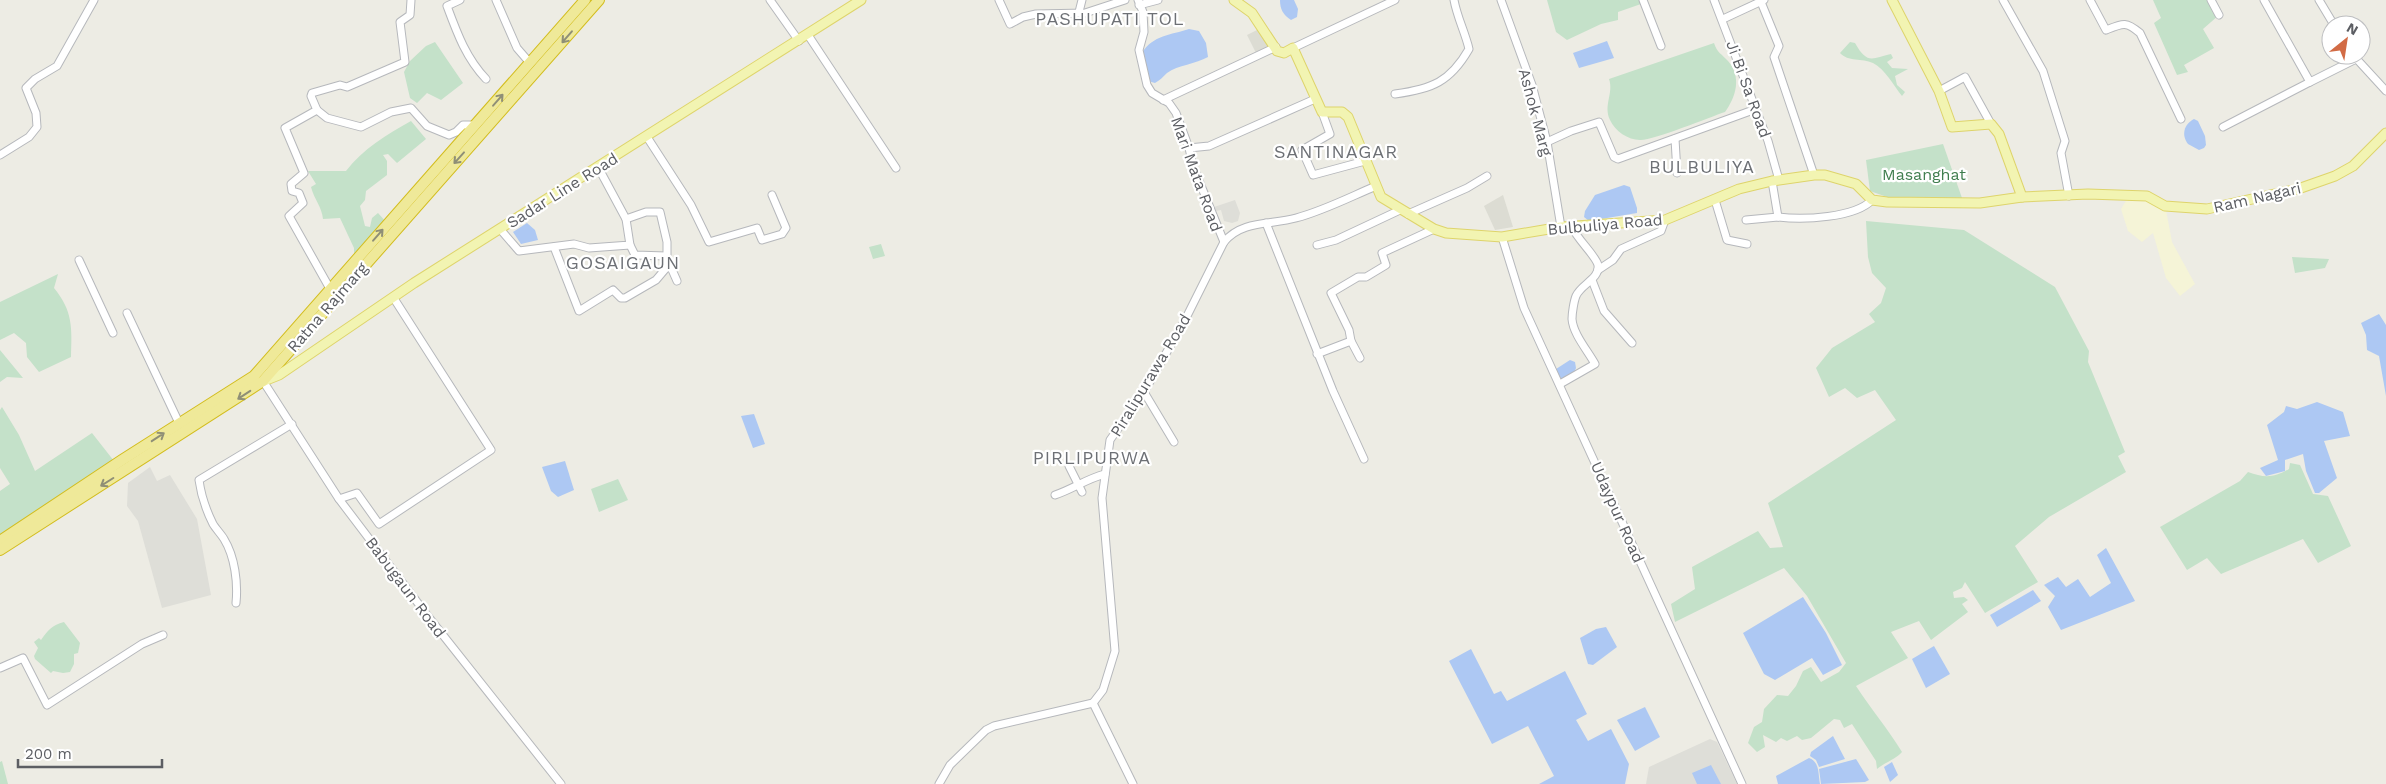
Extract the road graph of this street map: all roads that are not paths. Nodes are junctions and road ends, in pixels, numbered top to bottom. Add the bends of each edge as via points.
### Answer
1 (94, 0) edge
2 (411, 0) edge
3 (460, 0) edge
4 (496, 0) edge
5 (585, 0) edge
6 (599, 0) edge
7 (770, 0) edge
8 (861, 0) edge
9 (999, 0) edge
10 (1082, 0) edge
11 (1125, 0) edge
12 (1158, 0) edge
13 (1234, 0) edge
14 (1395, 0) edge
15 (1454, 0) edge
16 (1501, 0) edge
17 (1643, 0) edge
18 (1714, 0) edge
19 (1892, 0) edge
20 (2003, 0) edge
21 (2090, 0) edge
22 (2211, 0) edge
23 (2264, 0) edge
24 (2319, 0) edge
25 (1763, 1) edge
26 (1138, 3) edge
27 (1079, 12) junction
28 (2219, 15) dead end
29 (2328, 15) edge
30 (1723, 19) junction
31 (808, 35) junction
32 (799, 41) junction
33 (1661, 46) dead end
34 (1276, 47) junction
35 (1292, 48) junction
36 (530, 63) junction
37 (2340, 65) edge
38 (2362, 65) edge
39 (486, 79) dead end
40 (2310, 82) junction
41 (1939, 91) junction
42 (2386, 91) edge
43 (1395, 94) dead end
44 (1316, 99) junction
45 (1163, 100) junction
46 (1756, 109) junction
47 (317, 110) junction
48 (1322, 112) junction
49 (2181, 119) dead end
50 (1991, 124) junction
51 (476, 125) junction
52 (2223, 127) dead end
53 (2386, 133) edge
54 (646, 136) junction
55 (1675, 139) junction
56 (1547, 142) junction
57 (1189, 148) junction
58 (0, 155) edge
59 (1365, 160) junction
60 (598, 167) junction
61 (896, 168) dead end
62 (1677, 173) dead end
63 (1814, 175) junction
64 (1487, 176) dead end
65 (1776, 181) junction
66 (1376, 186) junction
67 (772, 195) dead end
68 (2068, 196) junction
69 (2022, 198) junction
70 (1715, 200) junction
71 (1872, 200) junction
72 (1404, 212) junction
73 (1778, 218) junction
74 (626, 219) junction
75 (1665, 220) junction
76 (1746, 220) dead end
77 (1266, 223) junction
78 (1561, 227) junction
79 (1572, 227) junction
80 (1434, 228) junction
81 (500, 229) junction
82 (1502, 237) junction
83 (1224, 242) junction
84 (1747, 244) dead end
85 (630, 245) junction
86 (1317, 245) dead end
87 (554, 247) junction
88 (666, 256) junction
89 (79, 260) dead end
90 (1598, 270) junction
91 (1592, 280) junction
92 (677, 281) dead end
93 (333, 286) junction
94 (393, 297) junction
95 (127, 313) dead end
96 (113, 333) dead end
97 (1351, 341) junction
98 (1632, 343) dead end
99 (1318, 354) junction
100 (1360, 358) dead end
101 (263, 381) junction
102 (1560, 384) junction
103 (1144, 392) junction
104 (182, 422) junction
105 (292, 424) junction
106 (1174, 442) dead end
107 (1364, 459) dead end
108 (1069, 466) dead end
109 (1105, 474) junction
110 (1079, 484) junction
111 (1082, 492) dead end
112 (1054, 495) dead end
113 (339, 499) junction
114 (0, 541) edge
115 (0, 550) edge
116 (236, 603) dead end
117 (163, 635) dead end
118 (0, 668) edge
119 (1093, 703) junction
120 (561, 784) edge
121 (939, 784) edge
122 (1134, 784) edge
123 (1742, 784) edge

1 - 58 street via 57,66 26,88 36,113 37,127 29,137
2 - 47 street via 410,15 400,22 405,62 352,86 340,85 312,93
3 - 39 street via 447,6 463,47
4 - 36 street via 517,48
5 - 36 highway, Ratna Rajmarg
6 -> 101 highway, Ratna Rajmarg
7 - 32 street
8 - 31 main road, Sadar Line Road
9 - 27 street via 1010,24 1036,14
10 - 27 street
11 - 27 street via 1086,13
12 - 26 street
13 - 34 main road via 1252,13
14 - 35 street
15 - 43 street via 1469,49 1458,68 1440,82 1416,91
16 - 56 street, Ashok Marg via 1532,85
17 - 33 street
18 - 30 street, Ji Bi Sa Road
19 - 41 main road
20 - 68 street via 2043,71 2065,141 2061,154
21 - 49 street via 2106,30 2122,23 2130,24 2140,33
22 - 28 street
23 - 40 street
24 - 29 street
25 - 30 street
25 - 63 street via 1779,46 1774,57
26 - 45 street, Mari Mata Road via 1144,32 1139,50 1147,85
30 - 46 street, Ji Bi Sa Road
31 - 32 main road, Sadar Line Road
31 - 61 street
32 - 54 main road, Sadar Line Road
34 - 35 main road via 1277,51 1284,53
34 - 45 street
35 - 44 main road
51 -> 36 highway, Ratna Rajmarg
37 - 40 street
38 - 42 street
40 - 52 street
41 - 50 main road via 1952,127
41 - 50 street via 1965,77
44 - 48 main road
44 - 57 street via 1209,146
45 - 57 street, Mari Mata Road via 1176,112
46 - 55 street
46 - 65 street, Ji Bi Sa Road via 1768,142
47 - 51 street via 326,118 356,126 409,108 428,126 449,135 463,125
47 - 93 street via 285,128 304,173 291,184 292,191 299,194 303,203 289,216 329,287
48 - 59 main road, Bulbuliya Road via 1342,112 1348,117
48 - 59 street via 1330,134 1302,150 1313,175
50 - 69 main road via 1998,134
93 -> 51 highway, Ratna Rajmarg
53 - 68 main road, Ram Nagari via 2365,156 2335,176 2206,209 2165,206 2147,196
54 - 60 main road, Sadar Line Road
54 - 67 street via 691,205 709,242 757,228 762,240 782,234 786,228
55 - 56 street via 1615,159 1599,122
55 - 62 street
56 - 78 street, Ashok Marg
57 - 83 street, Mari Mata Road via 1193,166
59 - 66 main road, Bulbuliya Road
60 - 74 street
60 - 81 main road, Sadar Line Road
63 - 65 main road, Bulbuliya Road
63 - 71 main road, Bulbuliya Road via 1856,184
64 - 72 street via 1468,188
65 - 70 main road, Bulbuliya Road via 1739,189
65 - 73 street, Ji Bi Sa Road
66 - 72 main road, Bulbuliya Road via 1381,197
66 - 77 street, Piralipurawa Road via 1296,218
68 - 69 main road, Ram Nagari
69 - 71 main road via 1980,204
70 - 75 main road, Bulbuliya Road
70 - 84 street via 1727,240
71 - 73 street via 1856,211 1796,219
72 - 80 main road, Bulbuliya Road
72 - 86 street
73 - 76 street
74 - 85 street
74 - 88 street via 646,212 660,212 667,242
75 - 79 main road, Bulbuliya Road
75 - 90 street via 1661,231 1621,249 1613,260
77 - 83 street, Piralipurawa Road via 1239,229
77 - 99 street
78 - 79 main road, Bulbuliya Road
78 - 82 main road, Bulbuliya Road
79 - 90 street via 1576,238 1598,262
80 - 82 main road, Bulbuliya Road via 1446,233
80 - 97 street via 1382,253 1386,265 1331,293
81 - 87 street via 519,251
81 - 94 main road, Sadar Line Road
82 - 102 street, Udaypur Road via 1524,308
83 - 103 street, Piralipurawa Road
85 - 87 street
85 - 88 street via 635,255
87 - 88 street via 580,311 613,290 625,298 656,280 667,267
88 - 92 street
89 - 96 street
90 - 91 street
91 - 98 street via 1604,311
91 - 102 street via 1576,296 1572,319 1595,364
93 - 104 highway, Ratna Rajmarg via 254,376
94 - 101 main road, Sadar Line Road via 279,375
94 - 113 street via 491,450 379,524 358,493
95 - 104 street via 179,423
97 - 99 street
97 - 100 street
99 - 107 street
101 - 105 street, Babugaun Road
101 -> 115 highway, Ratna Rajmarg
102 - 123 street, Udaypur Road
103 - 106 street
103 - 109 street, Piralipurawa Road via 1110,440
114 -> 104 highway, Ratna Rajmarg
105 - 113 street, Babugaun Road
105 - 116 street via 199,480 205,506 213,525 225,540 232,561 238,588
108 - 110 street
109 - 110 street
109 - 119 street, Piralipurawa Road via 1102,498 1115,651 1103,690
110 - 111 street
110 - 112 street via 1074,489
113 - 120 street, Babugaun Road
117 - 118 street via 142,644 47,705 23,658
119 - 121 street via 994,726 950,766
119 - 122 street

